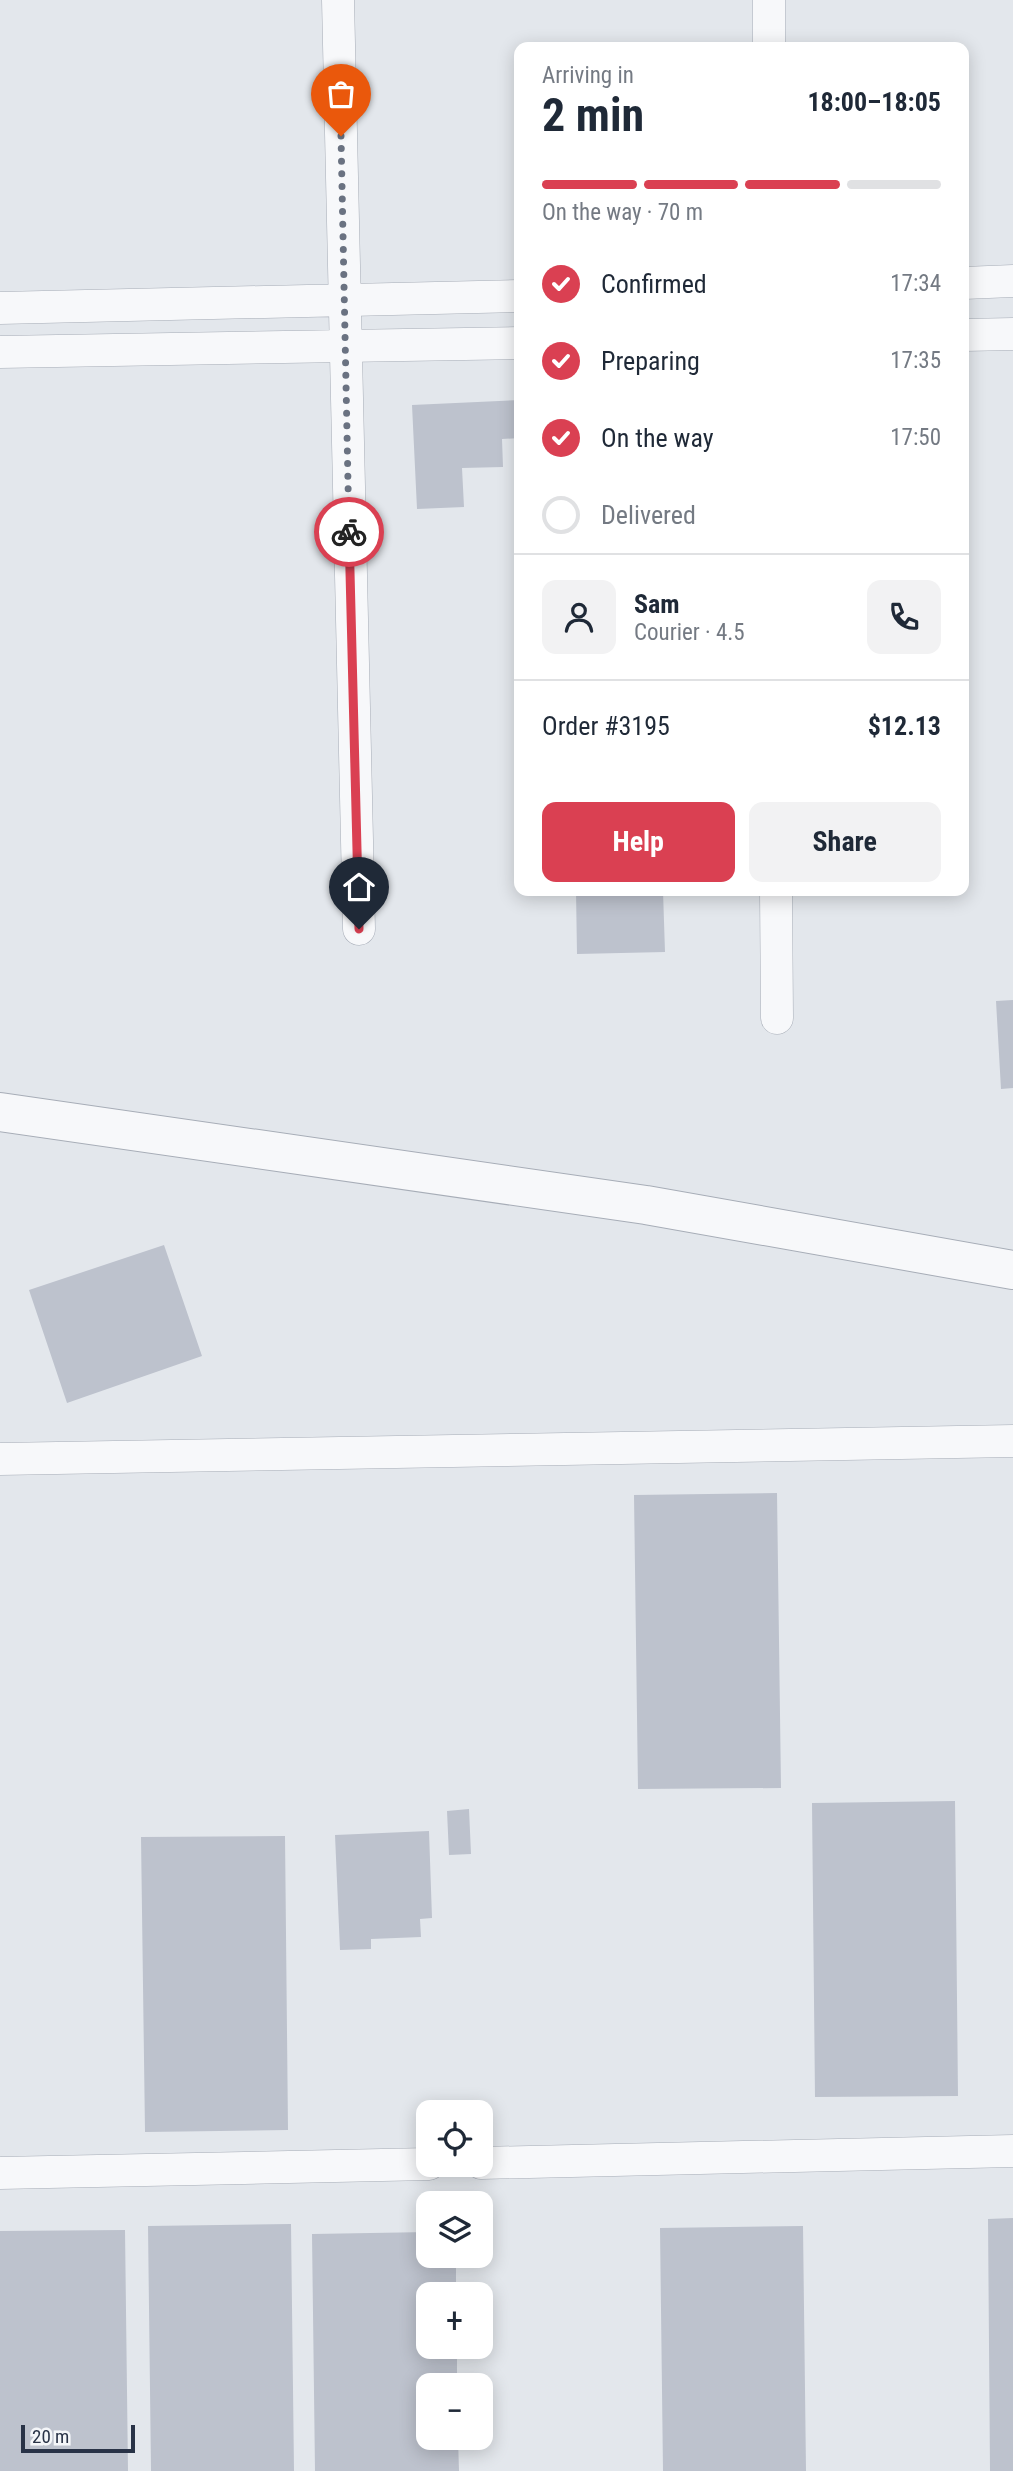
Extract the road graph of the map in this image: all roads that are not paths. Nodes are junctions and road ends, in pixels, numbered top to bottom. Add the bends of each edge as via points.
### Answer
1 (338, 0) edge
2 (769, 0) edge
3 (769, 42) edge
4 (1013, 281) edge
5 (969, 283) edge
6 (514, 296) edge
7 (344, 300) junction
8 (0, 308) edge
9 (1013, 334) edge
10 (969, 335) edge
11 (514, 343) edge
12 (345, 346) junction
13 (0, 352) edge
14 (776, 896) edge
15 (359, 929) dead end
16 (777, 1018) dead end
17 (0, 1112) edge
18 (1013, 1270) edge
19 (1013, 1441) edge
20 (0, 1459) edge
21 (1013, 2151) edge
22 (493, 2162) edge
23 (416, 2164) edge
24 (0, 2173) edge

1 - 7 street
2 - 3 street
4 - 5 street
6 - 7 street
7 - 8 street
7 - 12 street
9 - 10 street
11 - 12 street
12 - 13 street
12 - 15 street
14 - 16 street
17 - 18 street via 646,1205
19 - 20 street
21 - 22 street
23 - 24 street

